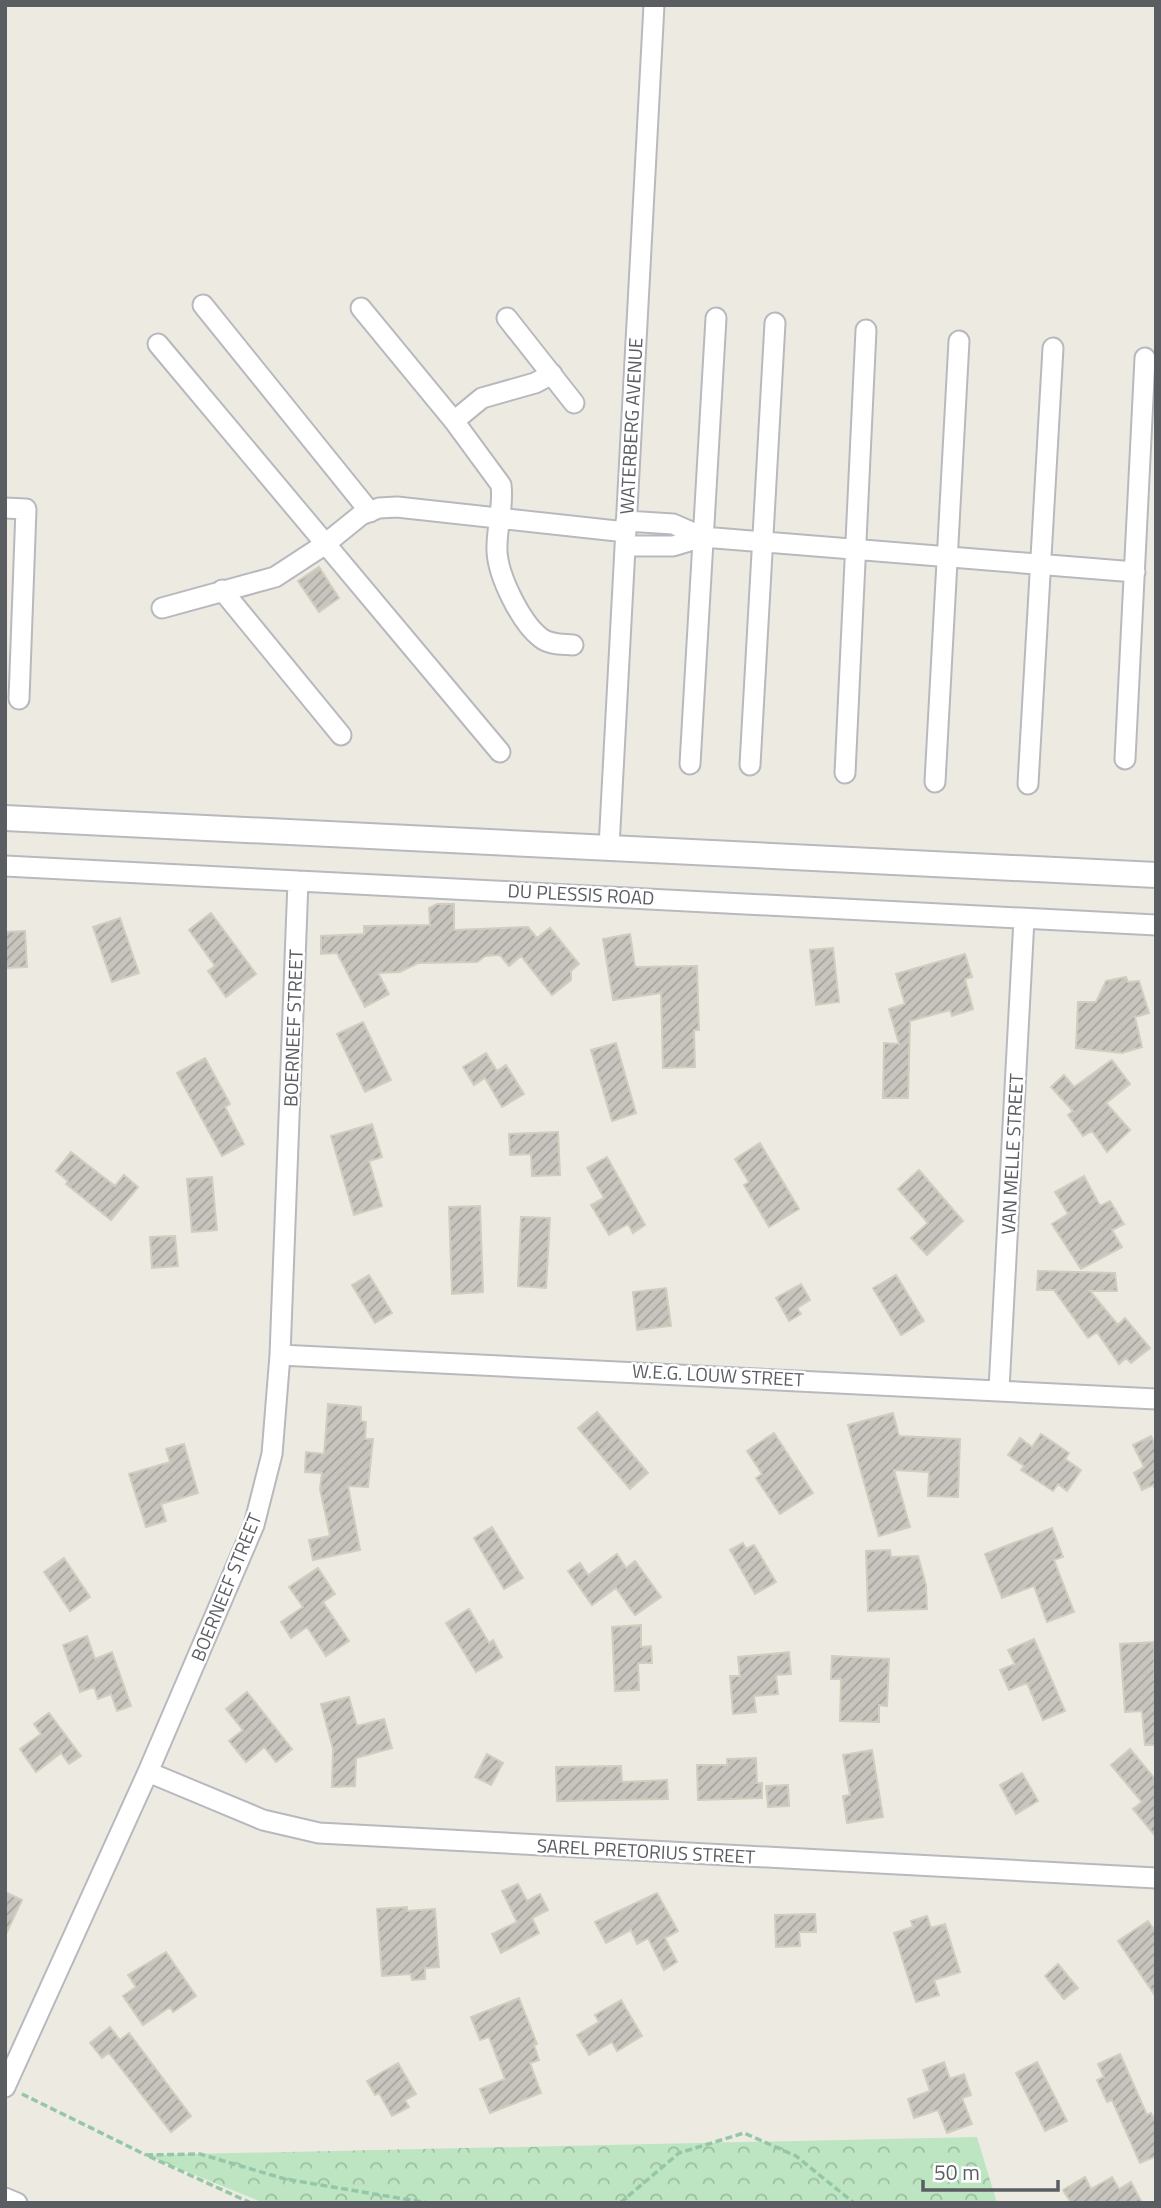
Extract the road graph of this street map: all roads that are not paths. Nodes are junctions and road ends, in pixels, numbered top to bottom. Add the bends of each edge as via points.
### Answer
1 (654, 5) edge
2 (203, 305) dead end
3 (360, 308) dead end
4 (507, 318) dead end
5 (716, 318) dead end
6 (775, 323) dead end
7 (866, 330) dead end
8 (959, 341) dead end
9 (158, 344) dead end
10 (1053, 348) dead end
11 (1145, 358) dead end
12 (552, 374) junction
13 (574, 403) dead end
14 (454, 421) junction
15 (5, 508) edge
16 (370, 512) junction
17 (500, 519) junction
18 (626, 533) junction
19 (703, 537) junction
20 (763, 542) junction
21 (324, 545) junction
22 (856, 551) junction
23 (946, 558) junction
24 (1041, 566) junction
25 (1135, 572) junction
26 (222, 590) junction
27 (162, 608) dead end
28 (573, 645) dead end
29 (15, 686) edge
30 (341, 735) dead end
31 (500, 752) dead end
32 (1125, 759) dead end
33 (690, 764) dead end
34 (750, 765) dead end
35 (845, 772) dead end
36 (935, 782) dead end
37 (1028, 785) dead end
38 (5, 818) edge
39 (608, 847) junction
40 (5, 866) edge
41 (1156, 875) edge
42 (298, 881) junction
43 (1024, 919) junction
44 (1156, 925) edge
45 (280, 1355) junction
46 (999, 1389) junction
47 (1156, 1399) edge
48 (148, 1772) junction
49 (1156, 1878) edge
50 (5, 2086) edge
51 (5, 2198) edge
52 (16, 2203) edge

1 - 18 street, WATERBERG AVENUE
2 - 16 street
3 - 14 street
4 - 12 street
5 - 19 street
6 - 20 street
7 - 22 street
8 - 23 street
9 - 21 street
10 - 24 street
11 - 25 street
12 - 13 street
12 - 14 street via 482,398
14 - 17 street via 501,485
15 - 29 street via 26,509
16 - 17 street via 397,507
16 - 21 street
17 - 18 street
17 - 28 street via 497,551 501,574 518,608 540,638
18 - 19 street via 673,524
18 - 39 street, WATERBERG AVENUE
19 - 20 street
19 - 33 street
20 - 22 street
20 - 34 street
21 - 26 street via 275,577
21 - 31 street
22 - 23 street
22 - 35 street
23 - 24 street
23 - 36 street
24 - 25 street
24 - 37 street
25 - 32 street
26 - 27 street
26 - 30 street
38 - 39 street
39 - 41 street
40 - 42 street, DU PLESSIS ROAD
42 - 43 street, DU PLESSIS ROAD
42 - 45 street, BOERNEEF STREET
43 - 44 street, DU PLESSIS ROAD
43 - 46 street, VAN MELLE STREET
45 - 46 street, W.E.G. LOUW STREET
45 - 48 street, BOERNEEF STREET via 272,1454 254,1525
46 - 47 street, W.E.G. LOUW STREET
48 - 49 street, SAREL PRETORIUS STREET via 263,1820 319,1833
48 - 50 street, BOERNEEF STREET
51 - 52 street

